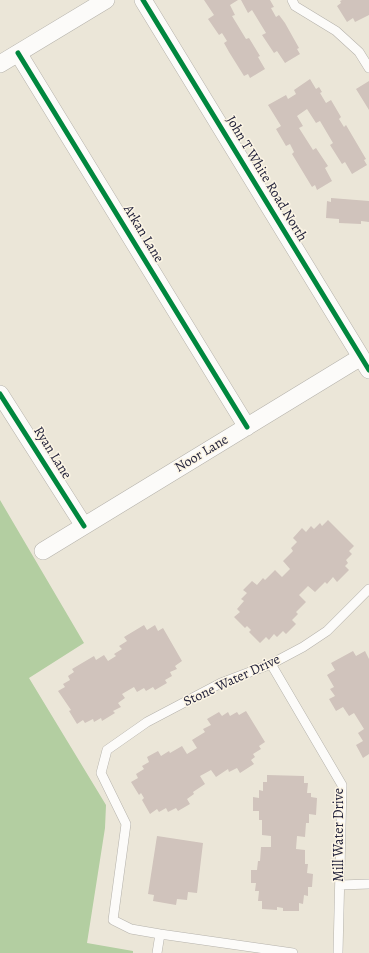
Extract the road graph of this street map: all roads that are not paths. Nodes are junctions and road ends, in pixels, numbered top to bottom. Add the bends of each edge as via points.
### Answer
1 (106, 0) edge
2 (143, 0) edge
3 (292, 0) edge
4 (18, 53) junction
5 (0, 64) edge
6 (369, 68) edge
7 (365, 364) edge
8 (0, 394) edge
9 (247, 427) junction
10 (84, 526) junction
11 (43, 551) dead end
12 (369, 589) edge
13 (271, 664) junction
14 (369, 884) edge
15 (340, 885) junction
16 (160, 934) junction
17 (158, 953) edge
18 (292, 953) edge
19 (338, 953) edge

1 - 4 street
2 - 7 street, John T White Road North
3 - 6 lane via 296,6 336,32 359,52
4 - 5 street
4 - 9 street, Arkan Lane
7 - 9 street, Noor Lane
8 - 10 street, Ryan Lane
9 - 10 street, Noor Lane
10 - 11 street, Noor Lane
12 - 13 lane, Stone Water Drive via 327,631
13 - 15 lane, Mill Water Drive via 342,785
13 - 16 lane, Stone Water Drive via 221,683 147,722 107,750 101,773 126,824 113,920 131,929
14 - 15 lane
15 - 19 lane, Mill Water Drive
16 - 17 lane
16 - 18 lane

